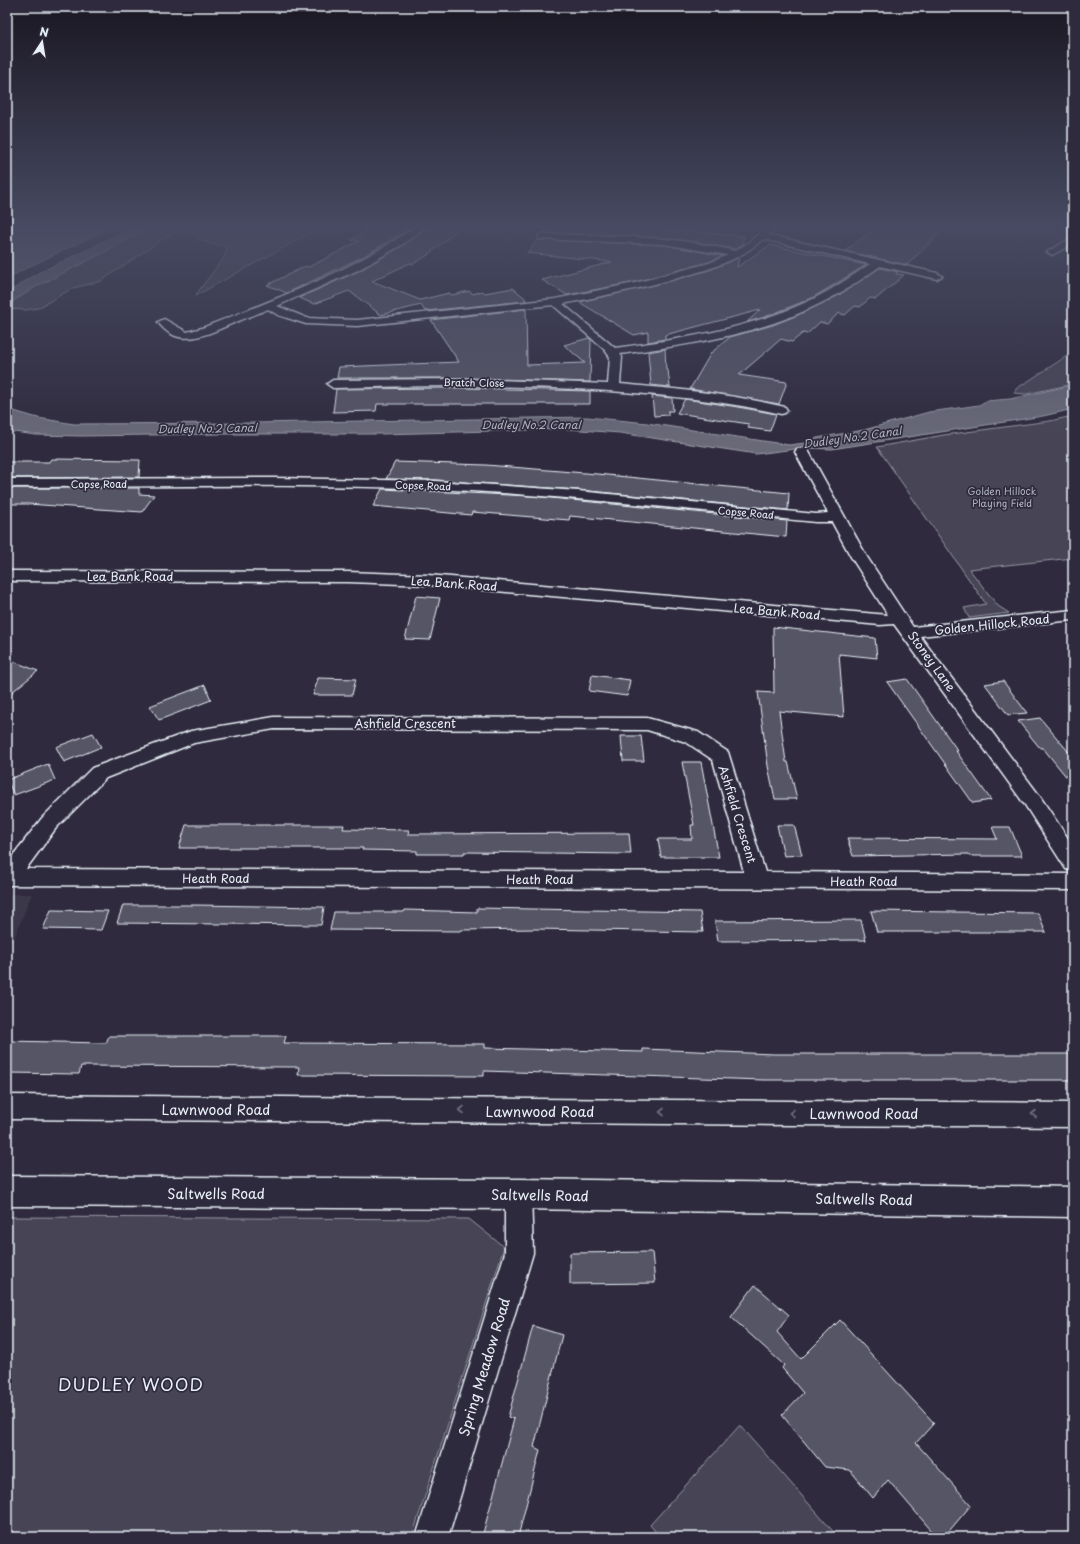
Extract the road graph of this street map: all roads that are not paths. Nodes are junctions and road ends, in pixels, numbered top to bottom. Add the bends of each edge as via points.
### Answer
1 (285, 299) edge
2 (569, 299) edge
3 (822, 299) edge
4 (555, 302) junction
5 (270, 306) junction
6 (164, 322) dead end
7 (613, 352) junction
8 (333, 384) dead end
9 (614, 388) junction
10 (781, 410) dead end
11 (802, 452) dead end
12 (7, 483) edge
13 (837, 517) junction
14 (7, 576) edge
15 (1073, 615) edge
16 (899, 619) junction
17 (911, 632) junction
18 (1073, 863) edge
19 (7, 877) edge
20 (757, 880) junction
21 (1073, 882) edge
22 (7, 1107) edge
23 (1073, 1115) edge
24 (7, 1191) edge
25 (518, 1194) junction
26 (1073, 1202) edge
27 (432, 1537) edge

1 - 5 street
2 - 4 street
3 - 7 street via 790,314 711,337
4 - 5 street via 357,323 306,320 282,313
4 - 7 street
5 - 6 street via 192,335 178,332
7 - 9 street via 617,363
8 - 9 street, Bratch Close via 350,389 465,382
9 - 10 street, Bratch Close via 760,399
11 - 13 street, Stoney Lane
12 - 13 street, Copse Road via 434,485 816,518
13 - 16 street, Stoney Lane
14 - 16 street, Lea Bank Road via 340,577 428,580 880,620
15 - 17 street, Golden Hillock Road
16 - 17 street, Stoney Lane
17 - 18 street, Stoney Lane via 1032,800
19 - 20 street, Heath Road
19 - 20 street, Ashfield Crescent via 49,823 98,773 191,736 274,723 647,724 692,737 721,757
20 - 21 street, Heath Road
23 -> 22 street, Lawnwood Road
24 - 25 street, Saltwells Road
25 - 26 street, Saltwells Road
25 - 27 street, Spring Meadow Road via 519,1253

